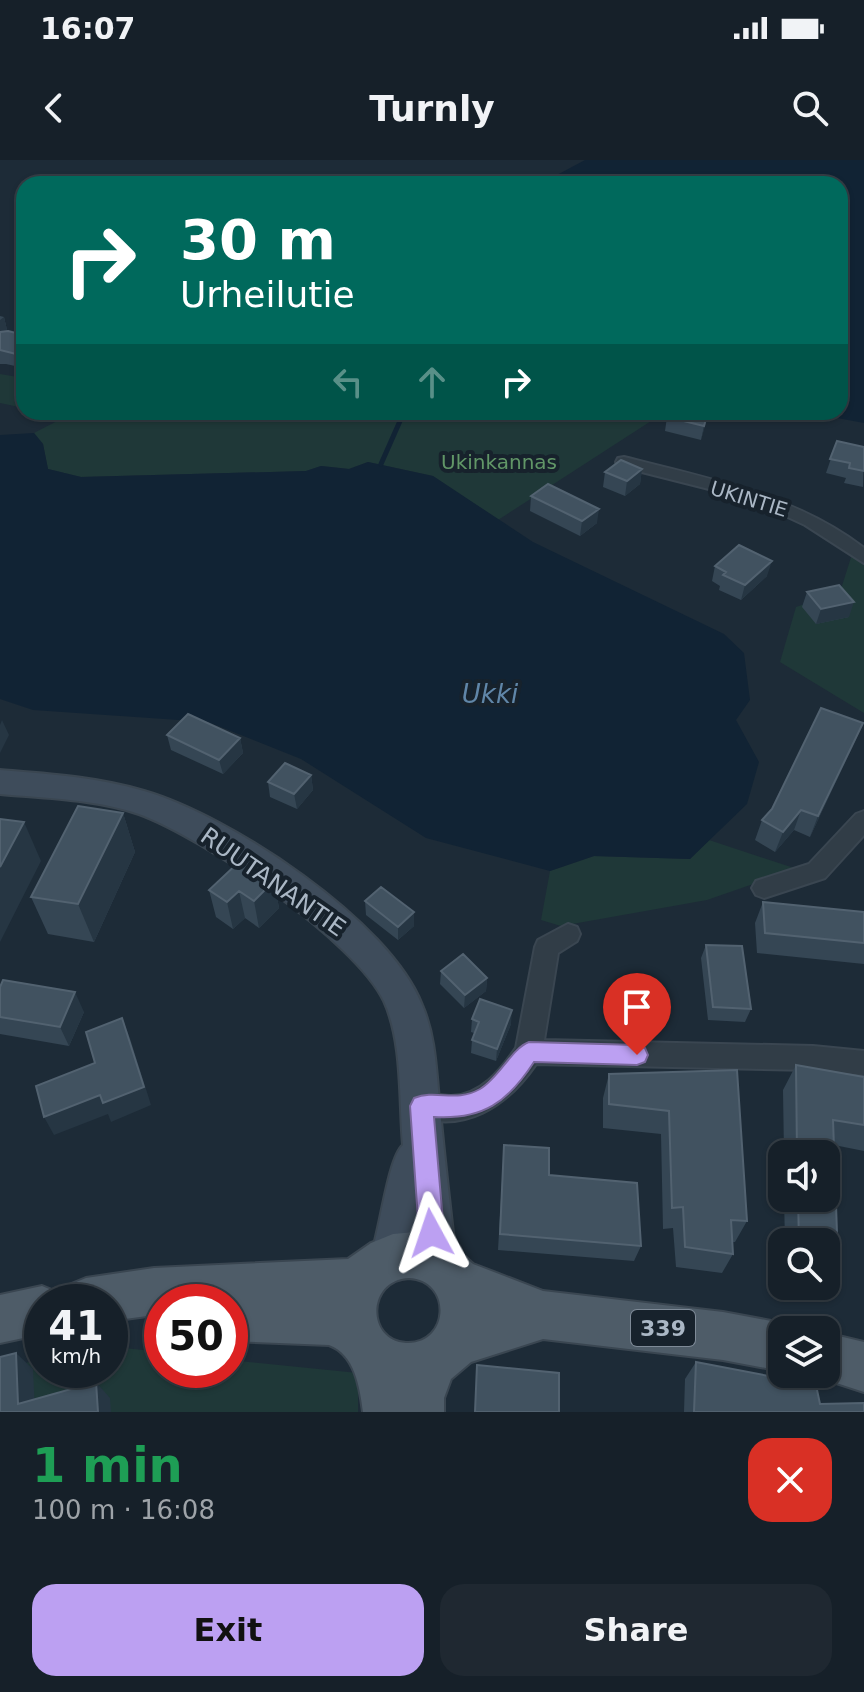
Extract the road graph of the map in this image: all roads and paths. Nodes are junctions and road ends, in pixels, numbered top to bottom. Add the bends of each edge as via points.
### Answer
1 (624, 462) edge
2 (864, 557) edge
3 (0, 782) edge
4 (864, 820) edge
5 (764, 888) dead end
6 (568, 934) dead end
7 (529, 1052) junction
8 (864, 1063) edge
9 (422, 1112) junction
10 (412, 1269) junction
11 (128, 1292) edge
12 (24, 1314) edge
13 (543, 1315) junction
14 (248, 1318) edge
15 (0, 1319) edge
16 (768, 1344) edge
17 (369, 1346) junction
18 (442, 1354) junction
19 (840, 1361) edge
20 (864, 1367) edge
21 (388, 1412) edge
22 (419, 1412) edge

1 - 2 street, UKINTIE via 801,515 841,536
3 - 9 main road, RUUTANANTIE via 97,792 146,804 231,848 329,917 390,979 404,1004 413,1033
4 - 5 street via 817,871
6 - 7 street via 547,947
7 - 8 street
7 - 9 street via 491,1095 463,1108
9 - 10 main road, RUUTANANTIE via 431,1233
10 - 11 main road, 339 via 289,1288
10 - 13 main road, 339
10 - 17 main road via 354,1310
10 - 18 main road via 464,1313 460,1331
12 - 15 main road
13 - 16 main road, 339
13 - 18 main road, 339 via 485,1332
14 - 17 main road, 339 via 329,1321
17 - 18 main road, 339 via 407,1369
17 - 21 main road
18 - 22 main road via 419,1398
19 - 20 main road

